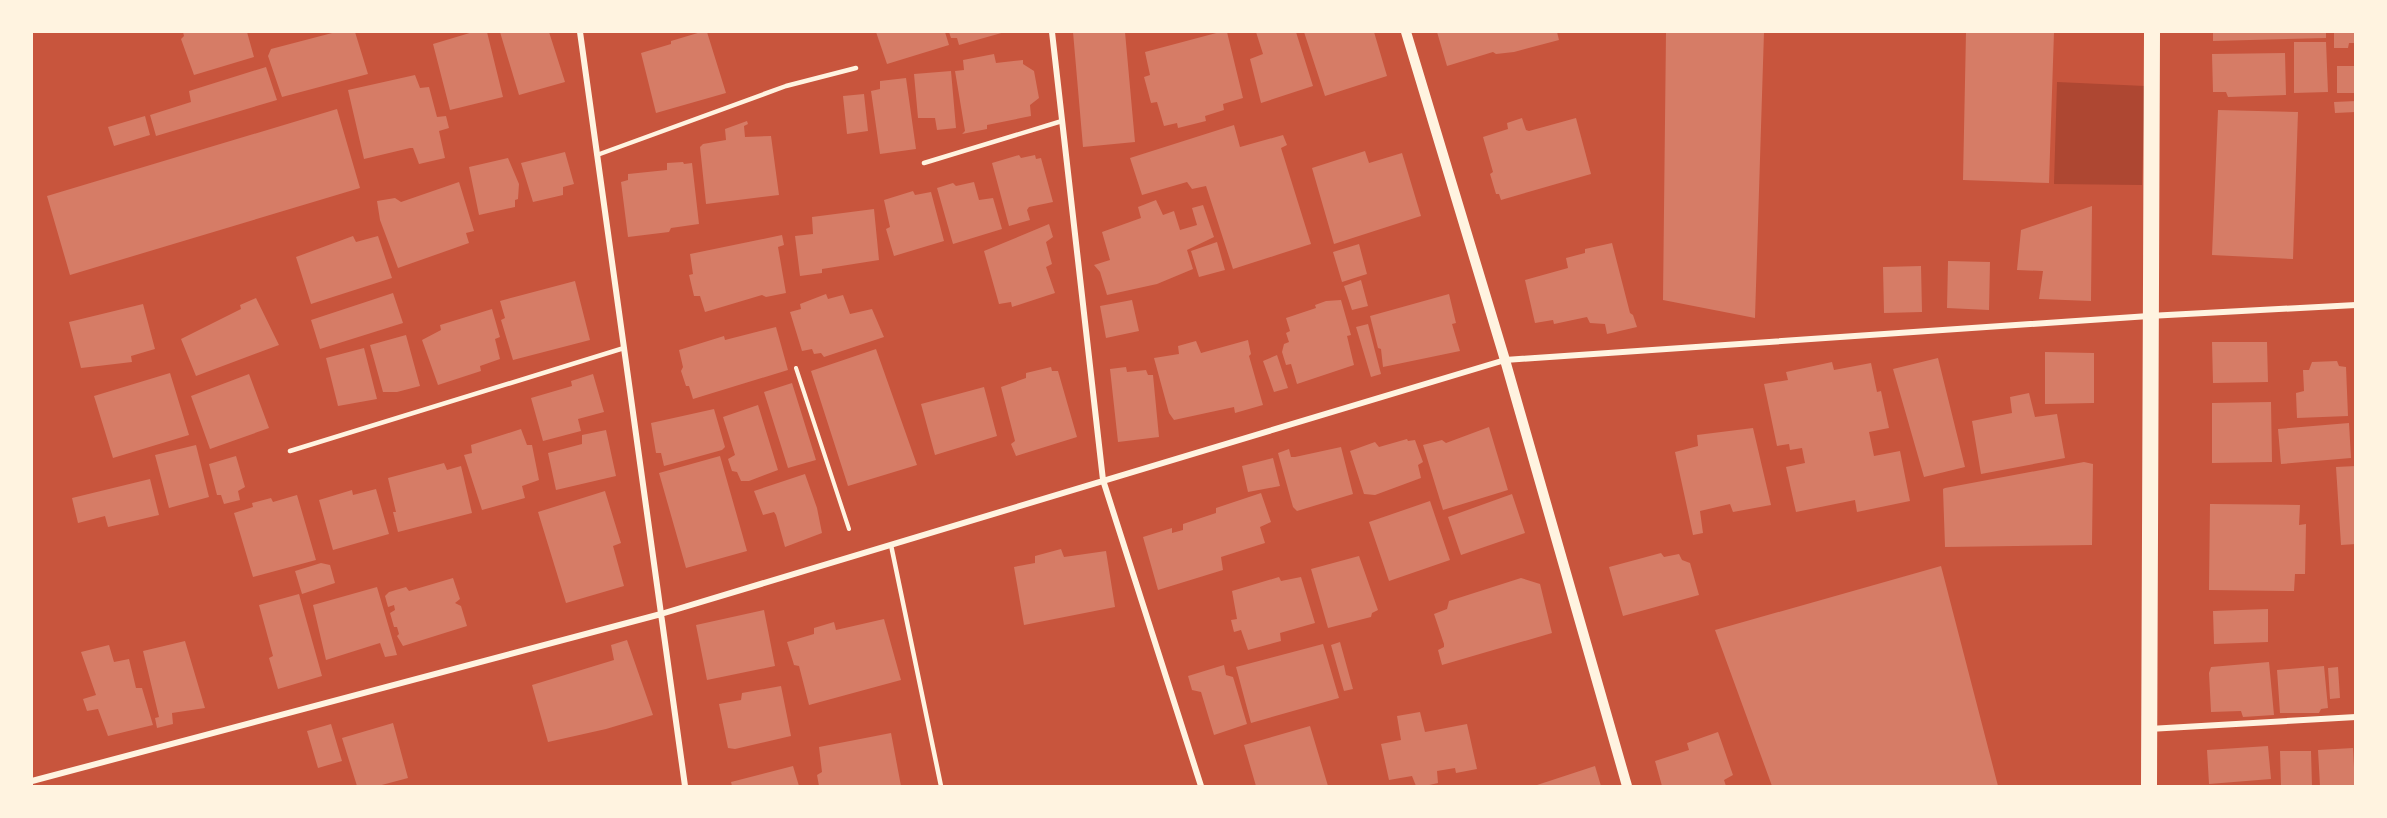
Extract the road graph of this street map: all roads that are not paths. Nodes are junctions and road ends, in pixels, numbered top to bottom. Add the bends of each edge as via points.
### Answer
1 (580, 32) edge
2 (1052, 32) edge
3 (1406, 32) edge
4 (2152, 32) edge
5 (856, 68) dead end
6 (1062, 121) junction
7 (597, 155) junction
8 (924, 163) dead end
9 (2355, 305) edge
10 (2149, 316) junction
11 (624, 348) junction
12 (1505, 360) junction
13 (290, 451) dead end
14 (1103, 480) junction
15 (891, 545) junction
16 (661, 614) junction
17 (2355, 717) edge
18 (2150, 729) junction
19 (32, 781) edge
20 (685, 786) edge
21 (941, 786) edge
22 (1201, 786) edge
23 (1627, 786) edge
24 (2149, 786) edge

1 - 7 street
2 - 6 street
3 - 12 street
4 - 10 highway
5 - 7 lane via 786,86
6 - 8 lane
6 - 14 street
7 - 11 street
9 - 10 street
10 - 12 street
10 - 18 highway
11 - 13 lane
11 - 16 street
12 - 14 street
12 - 23 street
14 - 15 street
14 - 22 street
15 - 16 street
15 - 21 lane
16 - 19 street
16 - 20 street
17 - 18 street
18 - 24 highway

